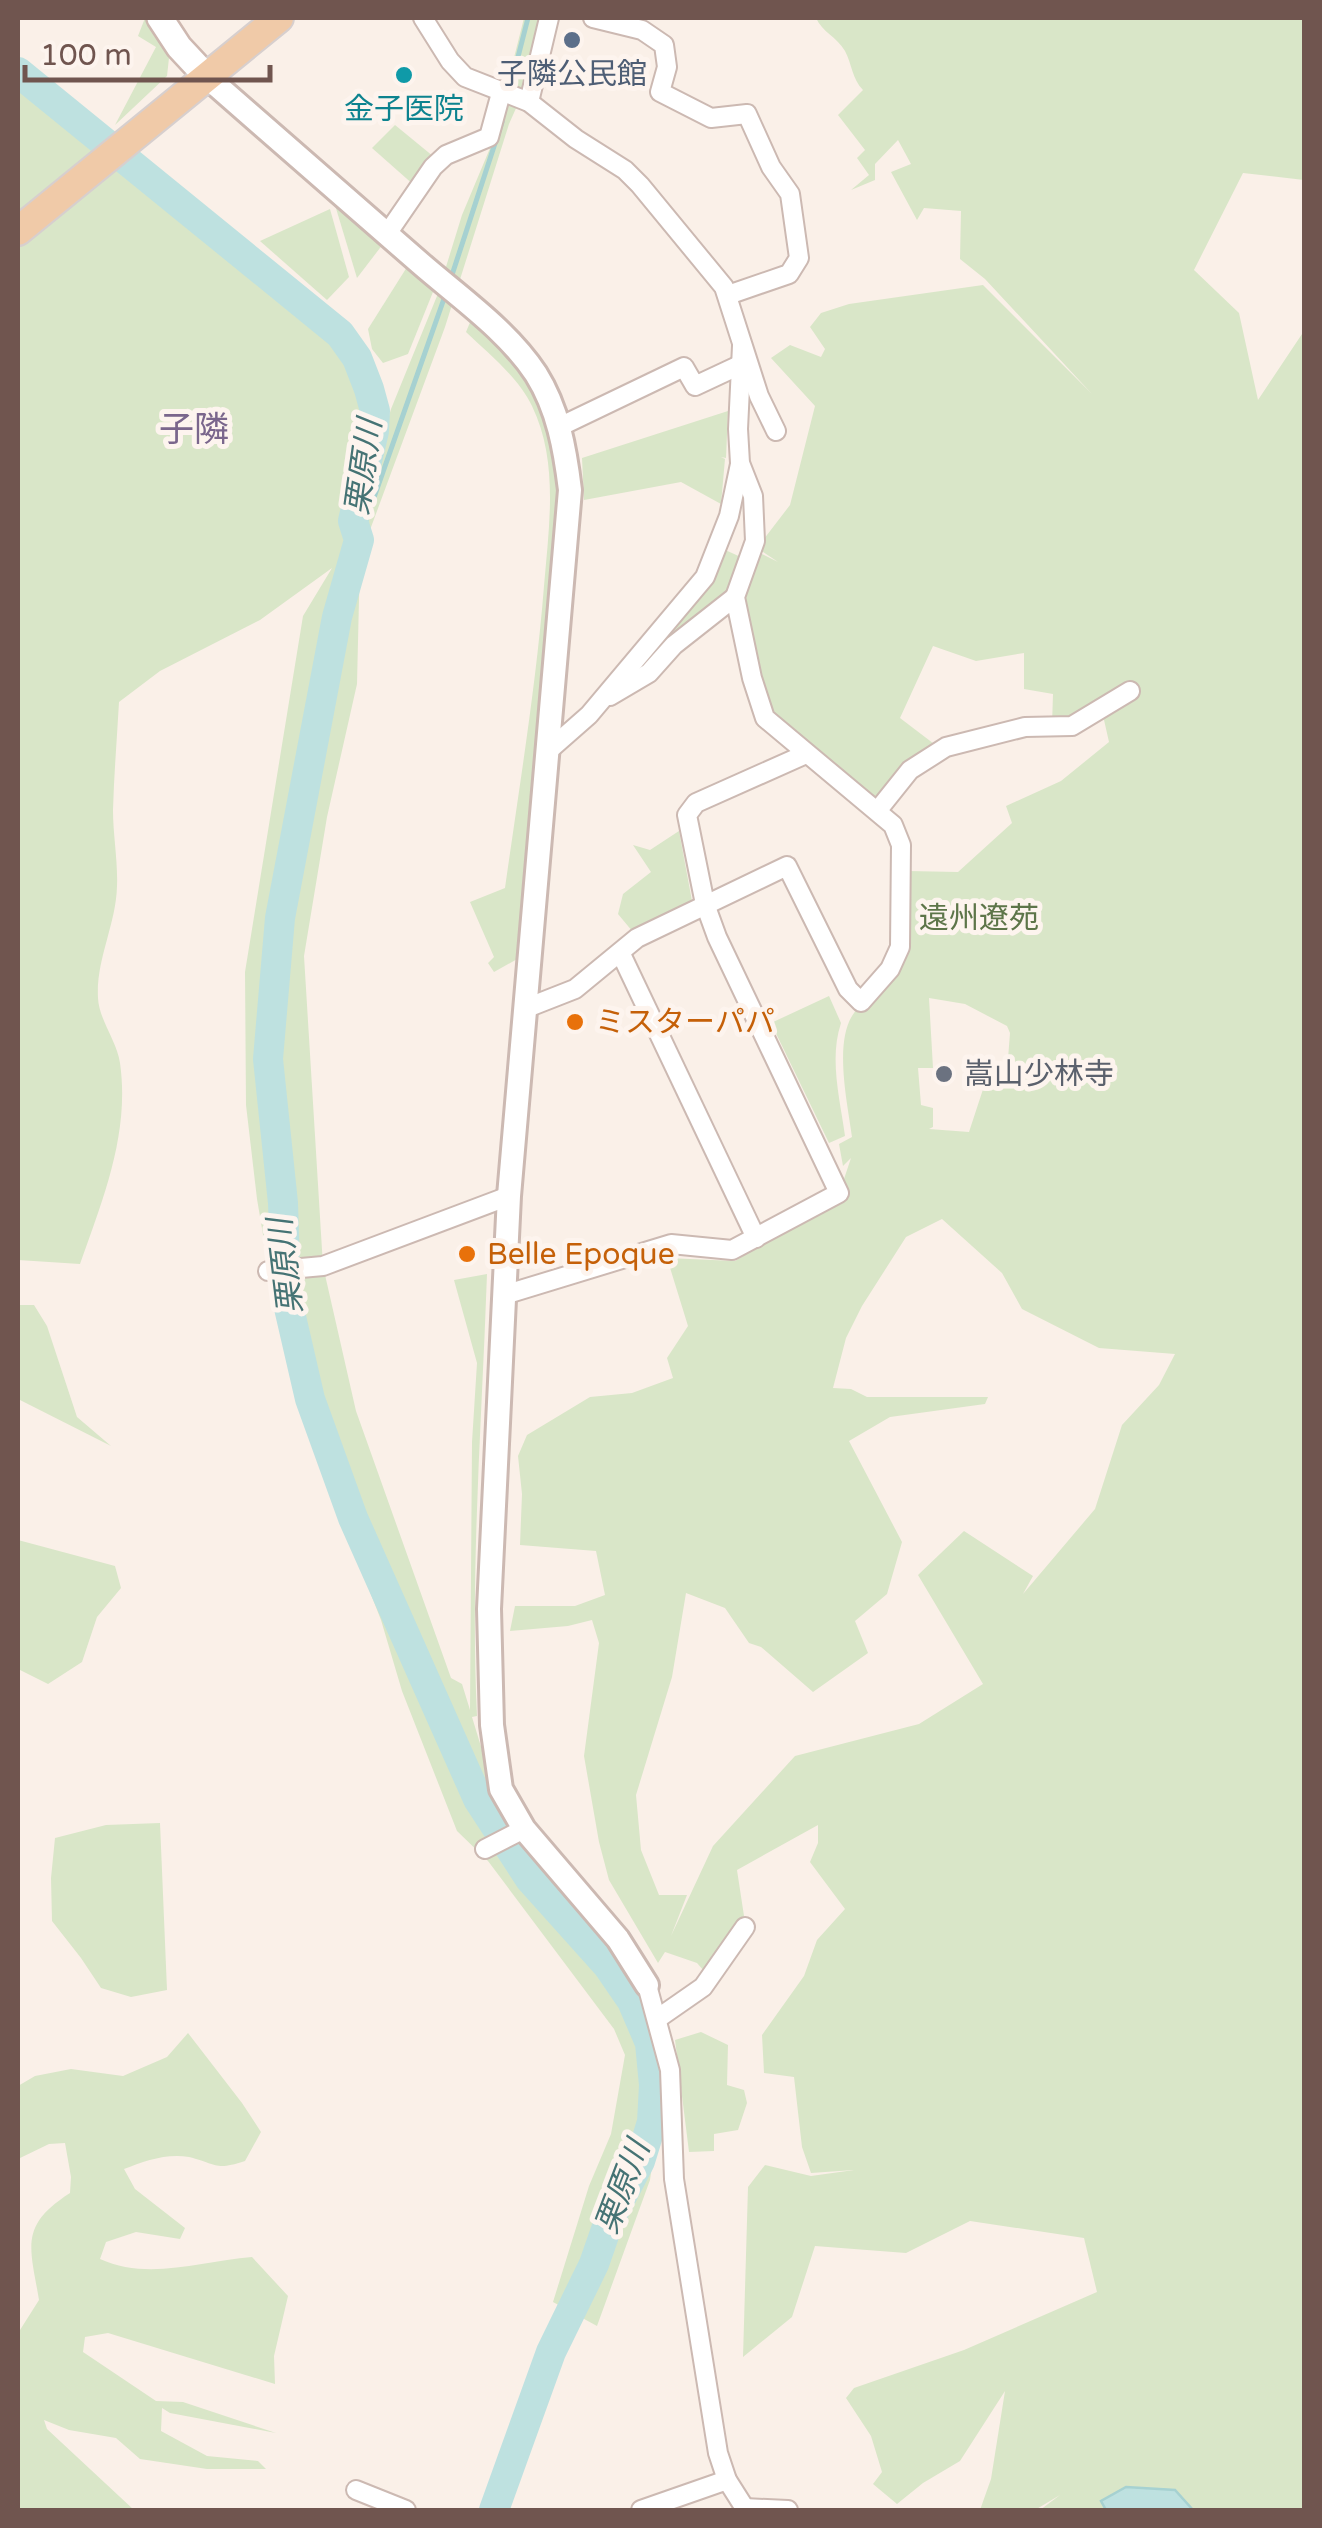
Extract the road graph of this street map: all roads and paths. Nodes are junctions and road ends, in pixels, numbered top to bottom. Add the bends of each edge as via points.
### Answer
1 (160, 18) edge
2 (278, 18) edge
3 (423, 18) edge
4 (550, 18) edge
5 (593, 18) edge
6 (207, 77) junction
7 (514, 97) junction
8 (18, 232) edge
9 (387, 234) junction
10 (728, 295) junction
11 (742, 355) junction
12 (559, 427) junction
13 (776, 431) dead end
14 (740, 463) junction
15 (734, 597) junction
16 (1130, 691) dead end
17 (598, 703) junction
18 (548, 751) junction
19 (806, 754) junction
20 (878, 810) junction
21 (705, 904) junction
22 (622, 954) junction
23 (524, 1009) junction
24 (509, 1196) junction
25 (756, 1238) junction
26 (268, 1272) dead end
27 (504, 1296) junction
28 (518, 1832) junction
29 (486, 1849) dead end
30 (745, 1926) dead end
31 (647, 1985) joint
32 (658, 2019) junction
33 (727, 2480) junction
34 (356, 2490) dead end
35 (745, 2509) edge
36 (406, 2510) edge
37 (641, 2510) edge
38 (788, 2510) edge

1 - 6 main road
2 - 6 main road
3 - 7 street via 465,77
4 - 7 street
5 - 10 street via 642,30 664,46 660,92 712,118 746,114 790,194 799,258 789,274
6 - 8 main road
6 - 9 street
7 - 9 street via 489,136 433,166
7 - 10 street via 632,177
9 - 12 street via 513,346 550,400
10 - 11 street
11 - 12 street via 695,386 684,367
11 - 13 street
11 - 14 street
12 - 18 street via 570,490
14 - 15 street via 752,496 754,541
14 - 17 street via 729,516 704,577
15 - 17 street via 649,673
15 - 19 street via 765,718
16 - 20 street via 1072,726 1025,727 946,747 910,770
17 - 18 street
18 - 23 street
19 - 20 street
19 - 21 street via 696,802 687,814
20 - 21 street via 902,844 900,947 861,1002 848,989 787,866
21 - 22 street via 637,938
21 - 25 street via 839,1192
22 - 23 street via 574,989
22 - 25 street
23 - 24 street
24 - 26 street via 324,1266
24 - 27 street
25 - 27 street via 732,1250 671,1244
27 - 28 street via 489,1609 492,1725 502,1789
28 - 29 street
28 - 31 street via 618,1939
30 - 32 street via 703,1988
31 - 32 street
32 - 33 street via 670,2070 674,2179
33 - 35 street
33 - 37 street
34 - 36 street
35 - 38 street

